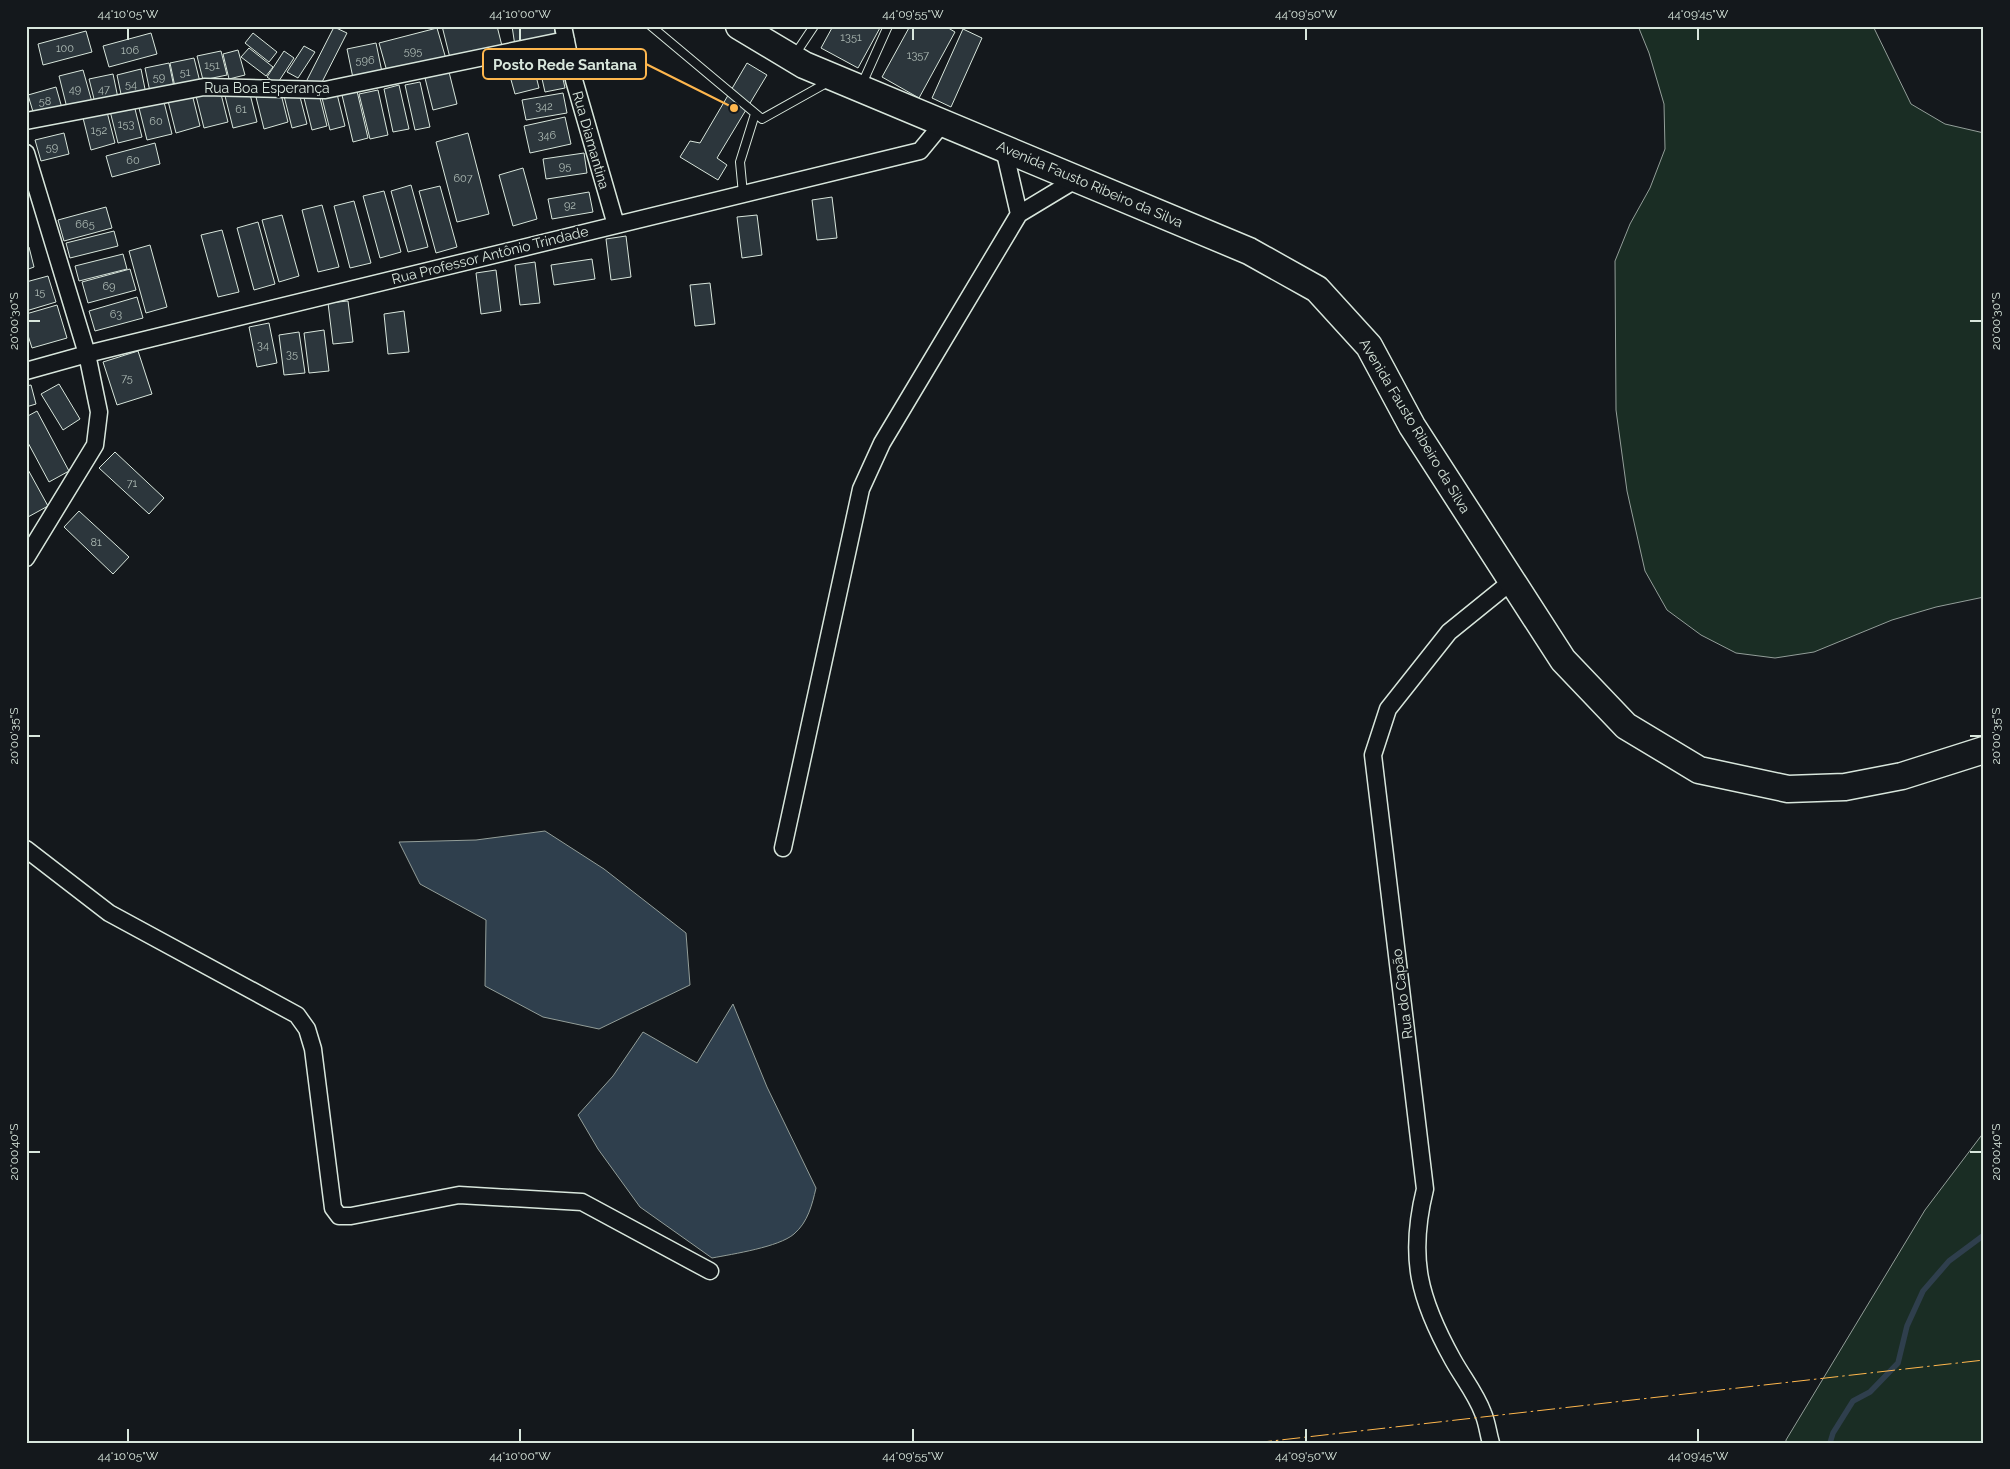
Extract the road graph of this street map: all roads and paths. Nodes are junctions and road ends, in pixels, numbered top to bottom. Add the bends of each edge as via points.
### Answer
1 (651, 26) edge
2 (739, 26) edge
3 (814, 26) edge
4 (888, 26) edge
5 (564, 33) edge
6 (793, 58) junction
7 (836, 78) junction
8 (860, 88) junction
9 (755, 114) junction
10 (26, 121) edge
11 (943, 123) junction
12 (1004, 149) junction
13 (26, 153) edge
14 (1077, 179) junction
15 (743, 194) junction
16 (1019, 214) junction
17 (616, 225) junction
18 (87, 354) junction
19 (26, 371) edge
20 (26, 558) edge
21 (1512, 581) junction
22 (1984, 750) edge
23 (783, 848) dead end
24 (26, 849) edge
25 (710, 1271) dead end
26 (1490, 1443) edge

1 - 9 lane
2 - 6 main road, Avenida Fausto Ribeiro da Silva
3 - 6 lane
4 - 8 lane
5 - 10 street, Rua Boa Esperança via 325,90 204,87
5 - 17 street, Rua Diamantina via 574,80
6 - 7 main road, Avenida Fausto Ribeiro da Silva
7 - 8 main road, Avenida Fausto Ribeiro da Silva
7 - 9 lane via 762,119
8 - 11 main road, Avenida Fausto Ribeiro da Silva
9 - 15 lane via 740,162
11 - 12 main road, Avenida Fausto Ribeiro da Silva
11 - 15 street, Rua Professor Antônio Trindade via 920,150
12 - 14 main road, Avenida Fausto Ribeiro da Silva
12 - 16 street
13 - 18 street
14 - 16 street
14 - 21 main road, Avenida Fausto Ribeiro da Silva via 1249,251 1317,289 1369,346 1412,426
15 - 17 street, Rua Professor Antônio Trindade
16 - 23 street via 882,443 861,489
17 - 18 street, Rua Professor Antônio Trindade
18 - 19 street, Rua Professor Antônio Trindade
18 - 20 street via 99,412 95,445
21 - 22 main road, Avenida Fausto Ribeiro da Silva via 1563,660 1626,726 1699,770 1788,789 1845,787 1902,776
21 - 26 street, Rua do Capão via 1449,632 1388,709 1373,755 1425,1190 1417,1221 1420,1286 1432,1321 1484,1414
24 - 25 street via 109,912 297,1015 307,1029 313,1049 333,1208 339,1216 460,1195 582,1202

